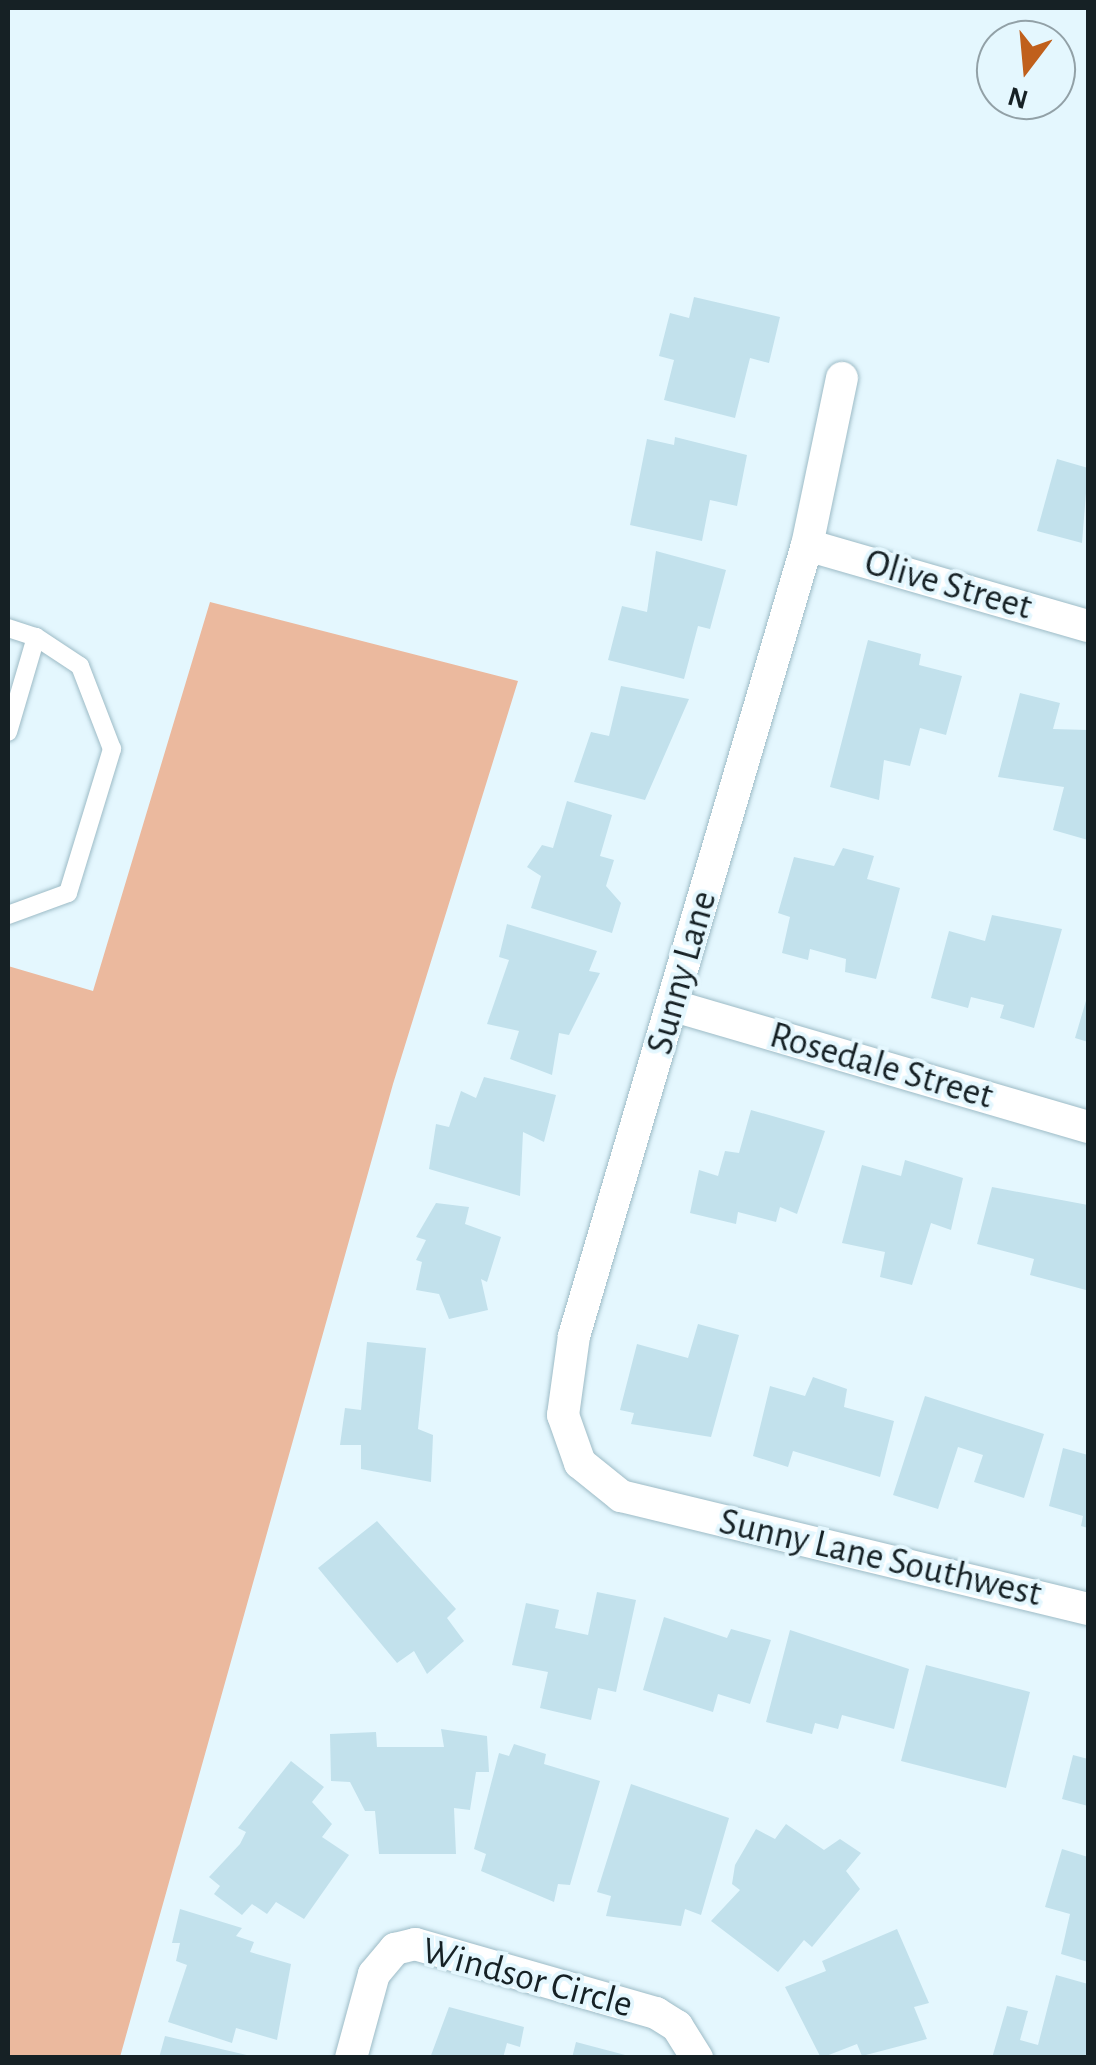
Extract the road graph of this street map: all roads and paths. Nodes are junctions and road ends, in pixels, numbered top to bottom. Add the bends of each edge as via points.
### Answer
1 (842, 378) dead end
2 (807, 545) junction
3 (1088, 626) edge
4 (8, 628) edge
5 (36, 637) junction
6 (8, 732) edge
7 (8, 915) edge
8 (674, 1006) junction
9 (1088, 1127) edge
10 (672, 1509) joint
11 (1088, 1609) edge
12 (351, 2058) edge
13 (697, 2058) edge

1 - 2 street, Sunny Lane
2 - 3 street, Olive Street
2 - 8 street, Sunny Lane
4 - 5 lane
5 - 6 lane
5 - 7 lane via 80,666 112,748 68,893
8 - 9 street, Rosedale Street
8 - 10 street, Sunny Lane via 574,1336 563,1415 580,1463 595,1480
10 - 11 street, Sunny Lane Southwest
12 - 13 street, Windsor Circle via 374,1974 395,1949 415,1944 656,2014 677,2026

